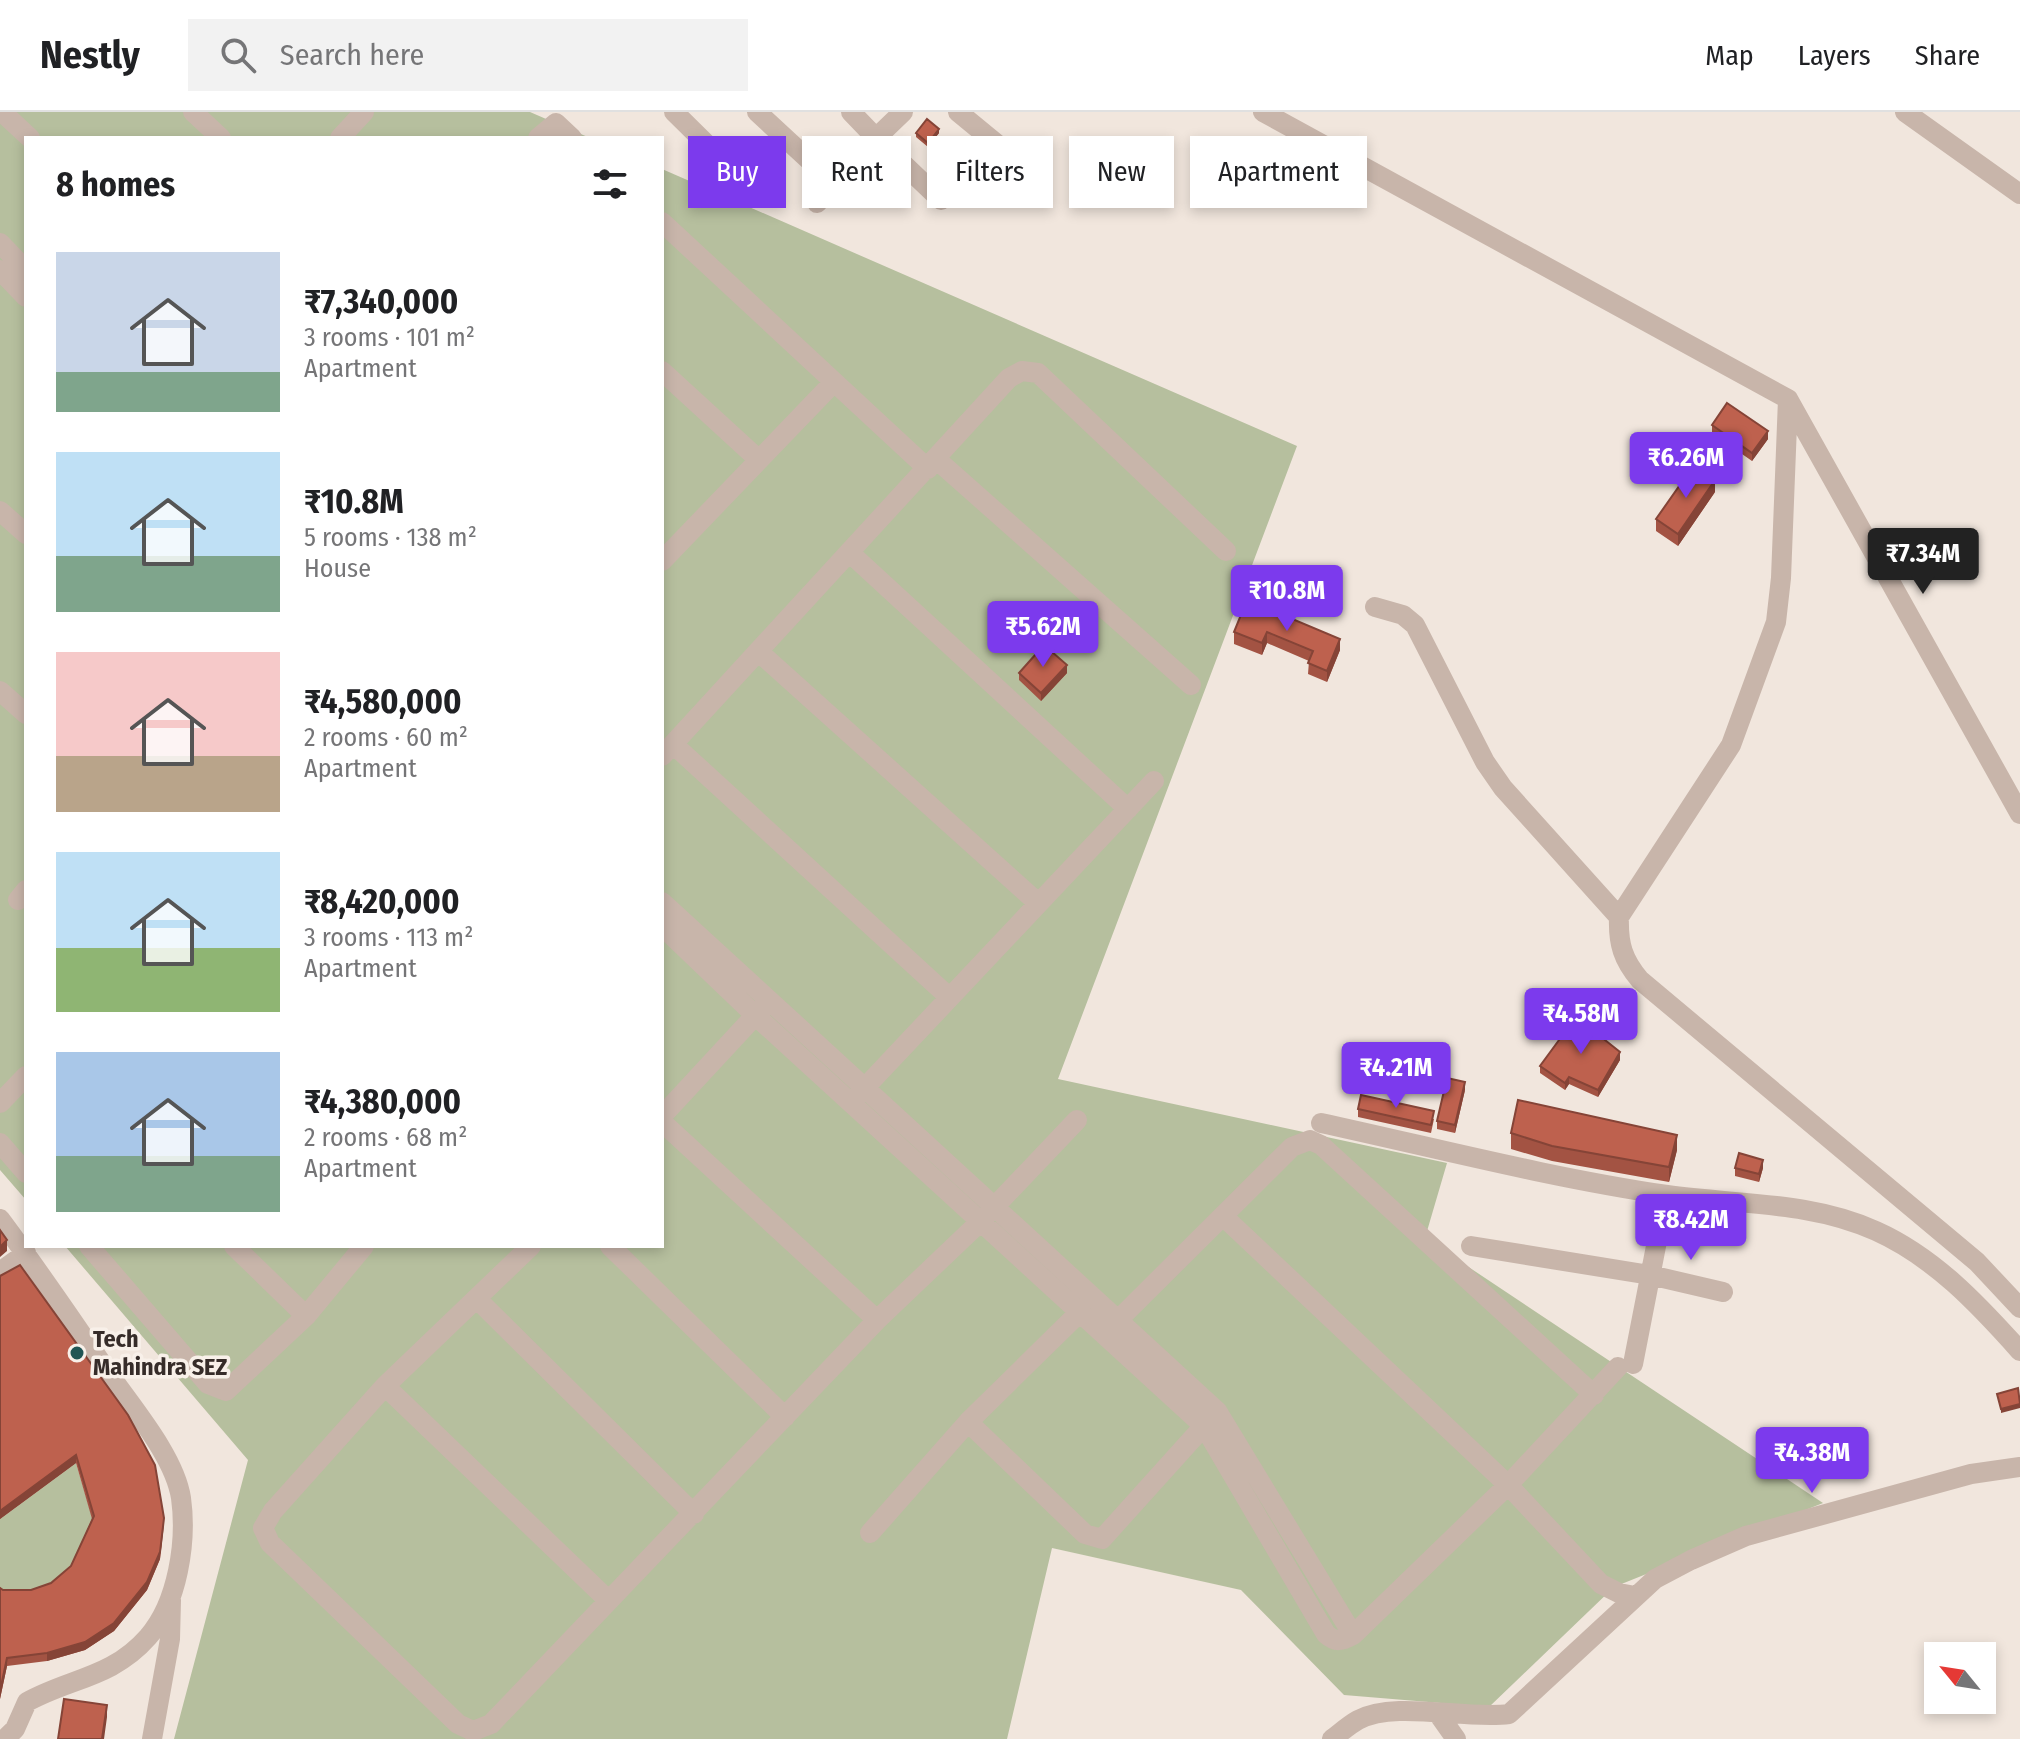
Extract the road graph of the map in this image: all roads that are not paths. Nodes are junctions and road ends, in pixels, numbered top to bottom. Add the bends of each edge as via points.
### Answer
1 (2, 112) edge
2 (193, 112) edge
3 (364, 112) edge
4 (674, 112) edge
5 (757, 112) edge
6 (851, 112) edge
7 (903, 112) edge
8 (958, 112) edge
9 (1263, 112) edge
10 (1905, 112) edge
11 (28, 136) edge
12 (219, 136) edge
13 (342, 136) edge
14 (540, 136) edge
15 (570, 136) edge
16 (698, 136) edge
17 (874, 136) edge
18 (878, 136) edge
19 (987, 136) edge
20 (802, 154) edge
21 (911, 171) edge
22 (927, 187) edge
23 (2020, 194) edge
24 (664, 224) edge
25 (0, 243) edge
26 (24, 268) edge
27 (0, 270) edge
28 (24, 295) edge
29 (664, 373) edge
30 (834, 382) junction
31 (1788, 399) junction
32 (759, 460) junction
33 (932, 464) junction
34 (0, 511) edge
35 (23, 525) edge
36 (1226, 551) dead end
37 (850, 553) junction
38 (664, 557) edge
39 (1375, 607) dead end
40 (759, 652) junction
41 (1191, 685) dead end
42 (0, 691) edge
43 (24, 712) edge
44 (668, 750) edge
45 (1154, 781) dead end
46 (1128, 809) junction
47 (2020, 814) edge
48 (1038, 903) junction
49 (666, 917) edge
50 (1619, 917) junction
51 (949, 997) junction
52 (762, 1008) junction
53 (24, 1078) edge
54 (858, 1095) junction
55 (0, 1103) edge
56 (664, 1117) edge
57 (1077, 1120) dead end
58 (664, 1121) edge
59 (1321, 1123) dead end
60 (0, 1143) edge
61 (24, 1171) edge
62 (1666, 1195) junction
63 (988, 1214) junction
64 (1224, 1217) junction
65 (0, 1219) edge
66 (1471, 1246) dead end
67 (91, 1248) edge
68 (236, 1248) edge
69 (362, 1248) edge
70 (529, 1248) edge
71 (612, 1248) edge
72 (26, 1253) junction
73 (0, 1272) edge
74 (1650, 1275) junction
75 (1723, 1292) dead end
76 (478, 1300) junction
77 (2020, 1308) edge
78 (1080, 1312) junction
79 (306, 1316) junction
80 (877, 1320) junction
81 (1110, 1328) junction
82 (2020, 1351) edge
83 (385, 1386) junction
84 (1594, 1395) junction
85 (785, 1417) junction
86 (1210, 1419) junction
87 (968, 1422) junction
88 (2020, 1467) edge
89 (1508, 1485) junction
90 (694, 1514) junction
91 (870, 1533) dead end
92 (171, 1596) junction
93 (1635, 1596) junction
94 (607, 1599) junction
95 (1439, 1715) junction
96 (5, 1739) edge
97 (152, 1739) edge
98 (1332, 1739) edge
99 (1456, 1739) edge

1 - 11 street
2 - 12 street
3 - 13 street
4 - 16 street
5 - 20 street
6 - 17 street
7 - 18 street
8 - 19 street
9 - 31 street
10 - 23 street
14 - 15 street via 556,123
21 - 22 street
24 - 30 street
25 - 26 street
27 - 28 street
29 - 32 street
30 - 32 street
30 - 33 street
31 - 47 street
31 - 50 street via 1776,622 1731,745
32 - 38 street
33 - 36 street via 1009,378 1022,371 1038,373
33 - 37 street
33 - 41 street
34 - 35 street
37 - 40 street
37 - 46 street
39 - 50 street via 1403,615 1415,625 1503,788
40 - 44 street
40 - 48 street
42 - 43 street
44 - 51 street
45 - 46 street
46 - 48 street
48 - 51 street
49 - 52 street
50 - 77 street via 1625,963 1640,980 1977,1262
51 - 54 street
52 - 54 street
52 - 56 street
53 - 55 street
54 - 63 street
57 - 63 street
58 - 80 street
59 - 62 street
60 - 61 street
62 - 74 street
62 - 82 street via 1800,1208 1875,1230 1946,1276
63 - 78 street
63 - 80 street
63 - 81 street
64 - 81 street
64 - 84 street via 1292,1147 1310,1140 1321,1145
64 - 89 street
65 - 72 street
66 - 74 street
67 - 79 street via 218,1390 235,1386
68 - 79 street
69 - 79 street
70 - 76 street
71 - 85 street
72 - 73 street
72 - 92 street via 162,1450 181,1497 180,1551
74 - 75 street
74 - 84 street via 1626,1366
76 - 83 street
76 - 90 street
78 - 81 street
78 - 87 street
80 - 85 street
81 - 86 street
83 - 94 street
83 - 94 street via 263,1528 270,1543 458,1724 473,1731 491,1724
84 - 89 street
85 - 90 street
86 - 87 street via 1102,1539 1085,1534
86 - 89 street via 1326,1634 1342,1641
87 - 91 street
88 - 93 street via 1971,1474 1746,1536 1655,1579
89 - 93 street via 1601,1584
90 - 94 street
92 - 96 street via 150,1636 119,1663 27,1702
92 - 97 street via 170,1639
93 - 95 street via 1509,1714
95 - 98 street via 1374,1715
95 - 99 street

